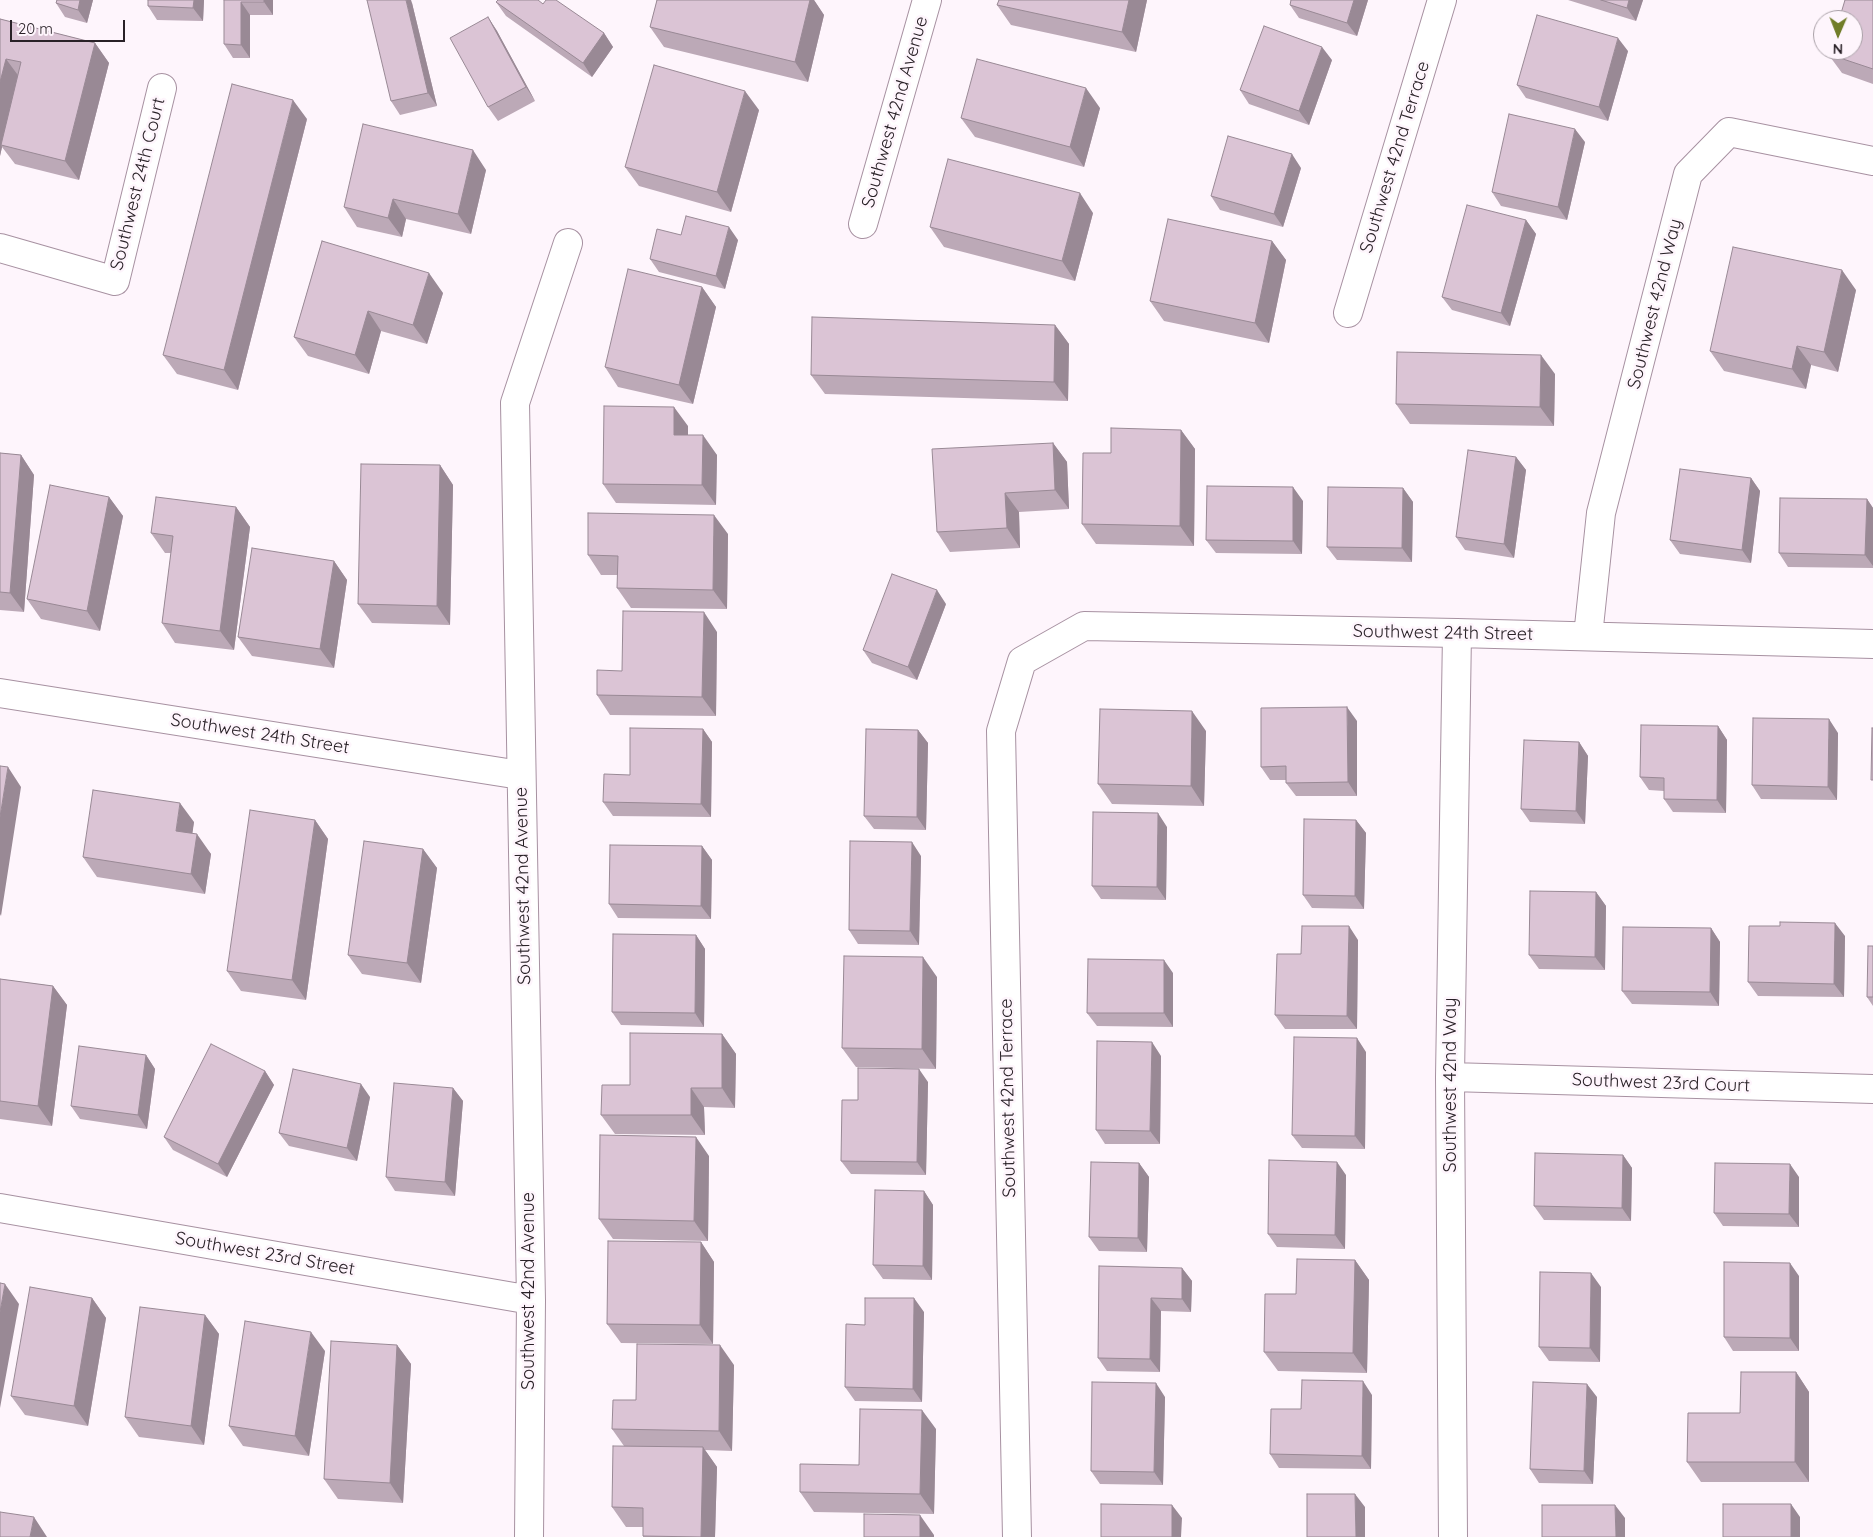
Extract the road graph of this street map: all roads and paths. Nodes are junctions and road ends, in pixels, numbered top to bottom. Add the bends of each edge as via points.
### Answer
1 (926, 0) edge
2 (1442, 0) edge
3 (162, 88) dead end
4 (1873, 161) edge
5 (863, 224) dead end
6 (568, 243) dead end
7 (0, 248) edge
8 (1348, 314) dead end
9 (1458, 633) junction
10 (1588, 636) junction
11 (1873, 644) edge
12 (1022, 661) joint
13 (0, 693) edge
14 (520, 775) junction
15 (1450, 1077) junction
16 (1873, 1089) edge
17 (0, 1208) edge
18 (531, 1300) junction
19 (528, 1537) edge
20 (1017, 1537) edge
21 (1453, 1537) edge

1 - 5 street, Southwest 42nd Avenue
2 - 8 street, Southwest 42nd Terrace
3 - 7 street, Southwest 24th Court via 115,281
4 - 10 street, Southwest 42nd Way via 1729,132 1688,174 1601,513
6 - 14 street, Southwest 42nd Avenue via 515,403
9 - 10 street, Southwest 24th Street
9 - 12 street, Southwest 24th Street via 1084,626
9 - 15 street, Southwest 42nd Way
10 - 11 street, Southwest 24th Street
12 - 20 street, Southwest 42nd Terrace via 1001,731
13 - 14 street, Southwest 24th Street
14 - 18 street, Southwest 42nd Avenue
15 - 16 street, Southwest 23rd Court
15 - 21 street, Southwest 42nd Way
17 - 18 street, Southwest 23rd Street
18 - 19 street, Southwest 42nd Avenue

